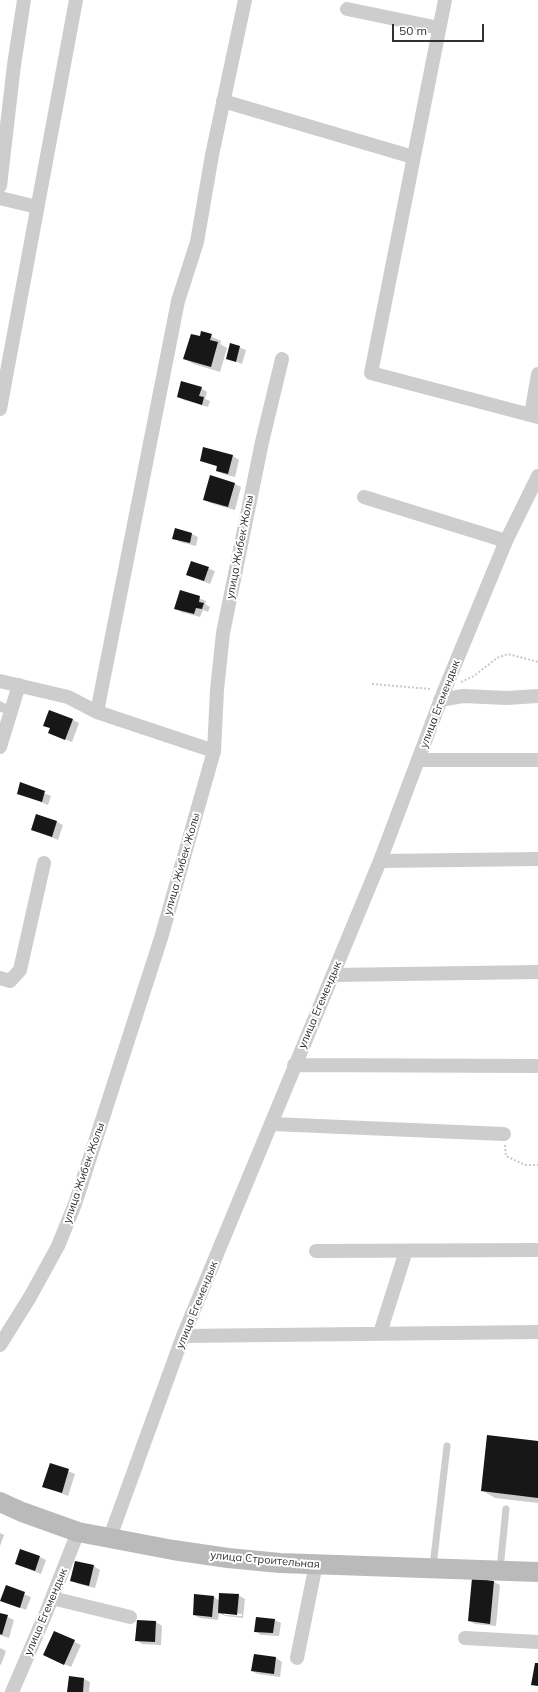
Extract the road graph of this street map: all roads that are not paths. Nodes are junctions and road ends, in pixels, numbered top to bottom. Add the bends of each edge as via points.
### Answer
1 (24, 0) edge
2 (76, 0) edge
3 (245, 0) edge
4 (445, 0) edge
5 (347, 9) dead end
6 (439, 28) junction
7 (223, 101) junction
8 (413, 157) junction
9 (0, 186) edge
10 (0, 198) edge
11 (37, 207) junction
12 (282, 359) dead end
13 (538, 374) edge
14 (0, 409) edge
15 (535, 416) edge
16 (538, 476) edge
17 (364, 496) dead end
18 (506, 541) junction
19 (0, 681) edge
20 (19, 686) junction
21 (442, 695) junction
22 (538, 696) edge
23 (97, 712) junction
24 (0, 747) edge
25 (214, 751) junction
26 (419, 760) junction
27 (538, 760) edge
28 (538, 859) edge
29 (380, 861) junction
30 (44, 863) dead end
31 (538, 972) edge
32 (333, 975) junction
33 (0, 978) edge
34 (294, 1065) junction
35 (538, 1066) edge
36 (272, 1124) junction
37 (504, 1134) road end
38 (538, 1250) edge
39 (316, 1251) dead end
40 (406, 1251) junction
41 (538, 1332) edge
42 (380, 1333) junction
43 (183, 1336) junction
44 (0, 1345) edge
45 (448, 1446) dead end
46 (0, 1502) edge
47 (506, 1509) dead end
48 (78, 1532) junction
49 (110, 1537) junction
50 (316, 1564) junction
51 (433, 1568) junction
52 (500, 1571) junction
53 (538, 1572) edge
54 (52, 1598) junction
55 (130, 1617) dead end
56 (465, 1638) dead end
57 (538, 1642) edge
58 (297, 1658) dead end
59 (12, 1692) edge

1 - 9 street
2 - 11 street
3 - 7 street
4 - 6 street
5 - 6 street
6 - 8 street
7 - 8 street
7 - 23 street via 197,242 178,301
8 - 15 street via 371,372
10 - 11 street
11 - 14 street
12 - 25 street, улица Жибек Жолы via 262,442 223,632
13 - 15 street
16 - 18 street, улица Егемендык
17 - 18 street
18 - 21 street, улица Егемендык
19 - 20 street
20 - 23 street via 68,697
20 - 24 street
21 - 22 street via 507,698
21 - 26 street, улица Егемендык
23 - 25 street
25 - 44 street, улица Жибек Жолы via 161,938 75,1204 58,1246
26 - 27 street
26 - 29 street, улица Егемендык
28 - 29 street
29 - 32 street, улица Егемендык
30 - 33 street via 20,970 10,981
31 - 32 street
32 - 34 street, улица Егемендык
34 - 35 street
34 - 36 street, улица Егемендык
36 - 37 street
36 - 43 street, улица Егемендык
38 - 40 street
39 - 40 street
40 - 42 street
41 - 42 street
42 - 43 street
43 - 49 street, улица Егемендык
45 - 51 lane
46 - 48 main road, улица Строительная
47 - 52 lane
48 - 49 main road, улица Строительная
48 - 54 street, улица Егемендык
49 - 50 main road, улица Строительная via 228,1558
50 - 51 main road, улица Строительная
50 - 58 street
51 - 52 main road, улица Строительная
52 - 53 main road, улица Строительная
54 - 55 street
54 - 59 street, улица Егемендык
56 - 57 street

